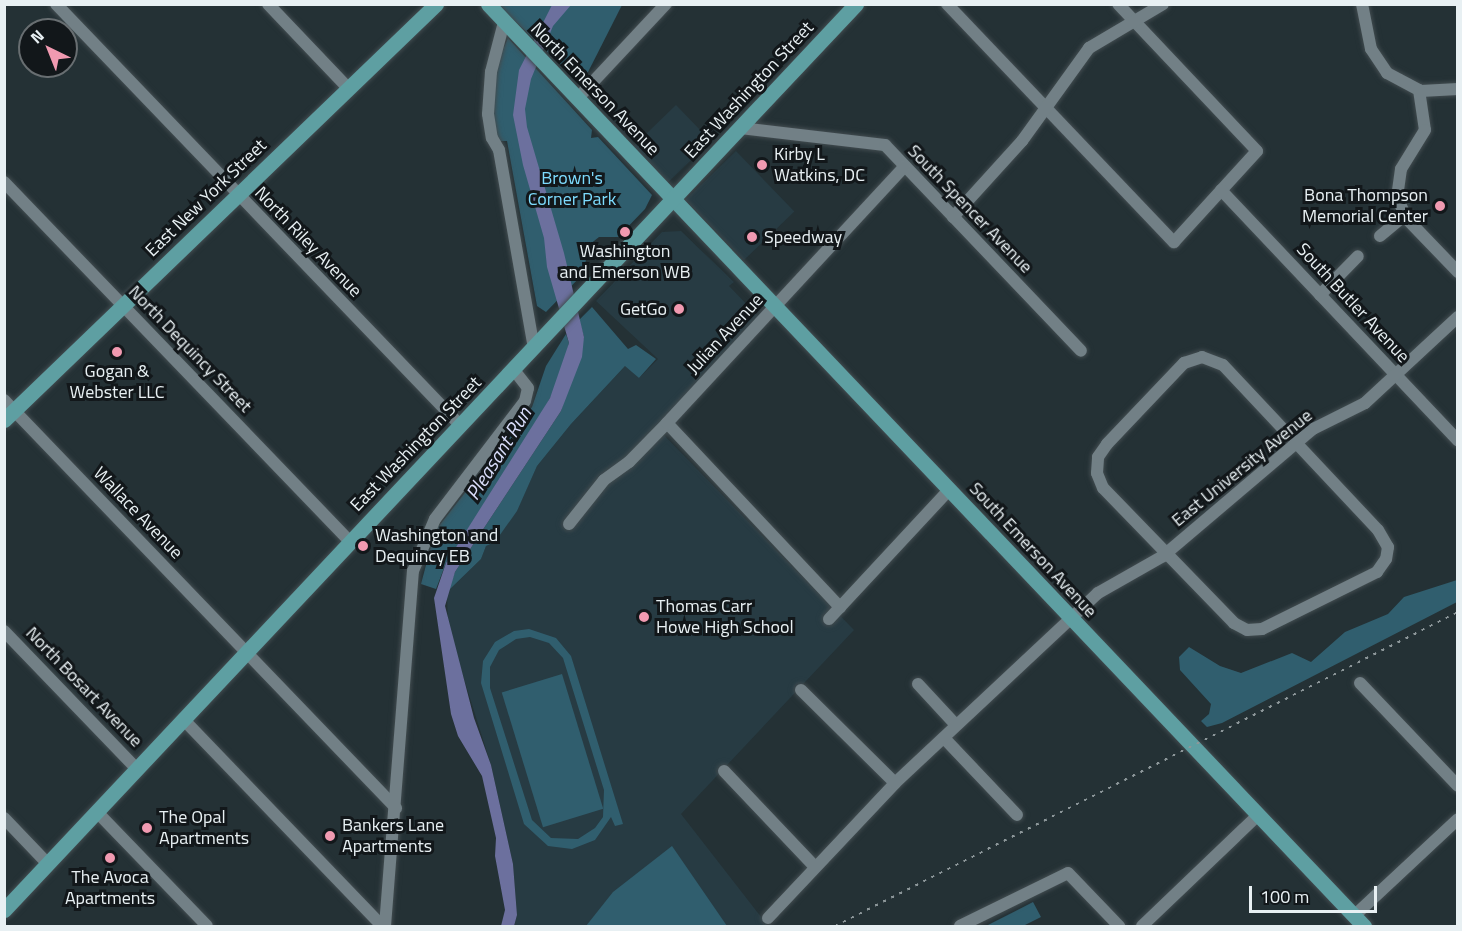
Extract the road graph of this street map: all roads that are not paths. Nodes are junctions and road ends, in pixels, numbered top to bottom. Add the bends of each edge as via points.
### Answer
1 (56, 4) edge
2 (268, 4) edge
3 (436, 4) edge
4 (488, 4) edge
5 (666, 4) edge
6 (856, 4) edge
7 (947, 4) edge
8 (1118, 4) edge
9 (1163, 4) edge
10 (1362, 4) edge
11 (1133, 21) junction
12 (504, 22) junction
13 (348, 88) junction
14 (1458, 89) edge
15 (1419, 90) junction
16 (577, 99) junction
17 (1045, 108) junction
18 (740, 128) junction
19 (905, 166) junction
20 (4, 182) edge
21 (1221, 190) junction
22 (238, 194) junction
23 (674, 200) junction
24 (1405, 215) junction
25 (953, 217) junction
26 (1380, 236) dead end
27 (1358, 256) dead end
28 (1458, 272) edge
29 (1320, 295) junction
30 (123, 305) junction
31 (775, 306) junction
32 (1458, 316) edge
33 (534, 348) junction
34 (1081, 351) dead end
35 (514, 370) junction
36 (1395, 375) junction
37 (8, 410) edge
38 (667, 423) junction
39 (461, 426) junction
40 (1458, 441) edge
41 (1296, 442) junction
42 (949, 489) junction
43 (569, 524) dead end
44 (350, 542) junction
45 (1166, 553) junction
46 (840, 606) junction
47 (1071, 618) junction
48 (829, 619) dead end
49 (4, 631) edge
50 (246, 652) junction
51 (1360, 683) dead end
52 (918, 684) dead end
53 (801, 690) dead end
54 (183, 719) junction
55 (956, 726) junction
56 (944, 738) junction
57 (137, 769) junction
58 (723, 771) dead end
59 (895, 783) junction
60 (1458, 786) edge
61 (396, 808) junction
62 (97, 812) junction
63 (1017, 815) dead end
64 (1258, 815) junction
65 (4, 818) edge
66 (1458, 819) edge
67 (48, 864) junction
68 (815, 867) junction
69 (4, 910) edge
70 (768, 918) dead end
71 (1359, 921) edge
72 (207, 927) edge
73 (383, 927) edge
74 (960, 927) edge
75 (1119, 927) edge
76 (1142, 927) edge

1 - 22 street, North Riley Avenue
2 - 13 street
3 - 13 main road, East New York Street
4 - 12 main road, North Emerson Avenue
5 - 16 street
6 - 18 main road, East Washington Street
7 - 17 street
8 - 11 street
9 - 11 street
10 - 15 street via 1369,41 1379,63 1397,81
11 - 17 street via 1089,48
11 - 21 street via 1257,151
12 - 16 main road, North Emerson Avenue
12 - 33 street via 491,72 488,114 492,138 499,150
13 - 22 main road, East New York Street
14 - 15 street
15 - 24 street via 1426,126 1421,142 1399,177 1398,197
16 - 23 main road, North Emerson Avenue
17 - 21 street via 1174,242
17 - 25 street via 1015,150
18 - 19 street, South Spencer Avenue via 885,145
18 - 23 main road, East Washington Street
19 - 25 street, South Spencer Avenue
19 - 31 street, Julian Avenue
20 - 30 street, North Dequincy Street
21 - 29 street, South Butler Avenue
22 - 30 main road, East New York Street
22 - 39 street, North Riley Avenue
23 - 31 main road, South Emerson Avenue
23 - 33 main road, East Washington Street
24 - 26 street
24 - 28 street
25 - 34 street, South Spencer Avenue
27 - 29 street
29 - 36 street, South Butler Avenue
30 - 37 main road, East New York Street
30 - 44 street, North Dequincy Street
31 - 38 street, Julian Avenue
31 - 42 main road, South Emerson Avenue
32 - 36 street, East University Avenue
33 - 35 main road, East Washington Street
35 - 39 main road, East Washington Street
35 - 61 street via 528,387 525,401 444,505 425,536 414,567
36 - 40 street, South Butler Avenue
36 - 41 street, East University Avenue via 1365,403
37 - 50 street, Wallace Avenue
38 - 43 street, Julian Avenue via 629,462 604,480
38 - 46 street
39 - 44 main road, East Washington Street
41 - 45 street, East University Avenue
41 - 45 street via 1220,363 1202,357 1184,363 1107,444 1096,469 1103,488
41 - 45 street via 1383,536 1388,555 1380,569 1255,631 1234,623
42 - 46 street
42 - 47 main road, South Emerson Avenue
44 - 50 main road, East Washington Street
45 - 47 street, East University Avenue via 1103,590
46 - 48 street
47 - 55 street, East University Avenue
47 - 64 main road, South Emerson Avenue
49 - 57 street, North Bosart Avenue
50 - 54 main road, East Washington Street
50 - 61 street, Wallace Avenue
51 - 60 street
52 - 55 street
53 - 59 street
54 - 57 main road, East Washington Street
54 - 73 street
55 - 56 street, East University Avenue
56 - 59 street
56 - 63 street
57 - 62 main road, East Washington Street
58 - 68 street
59 - 68 street
61 - 73 street
62 - 67 main road, East Washington Street
62 - 72 street
64 - 71 main road, South Emerson Avenue
64 - 76 street
65 - 67 street
66 - 71 street
67 - 69 main road, East Washington Street
68 - 70 street
74 - 75 street via 1068,873

